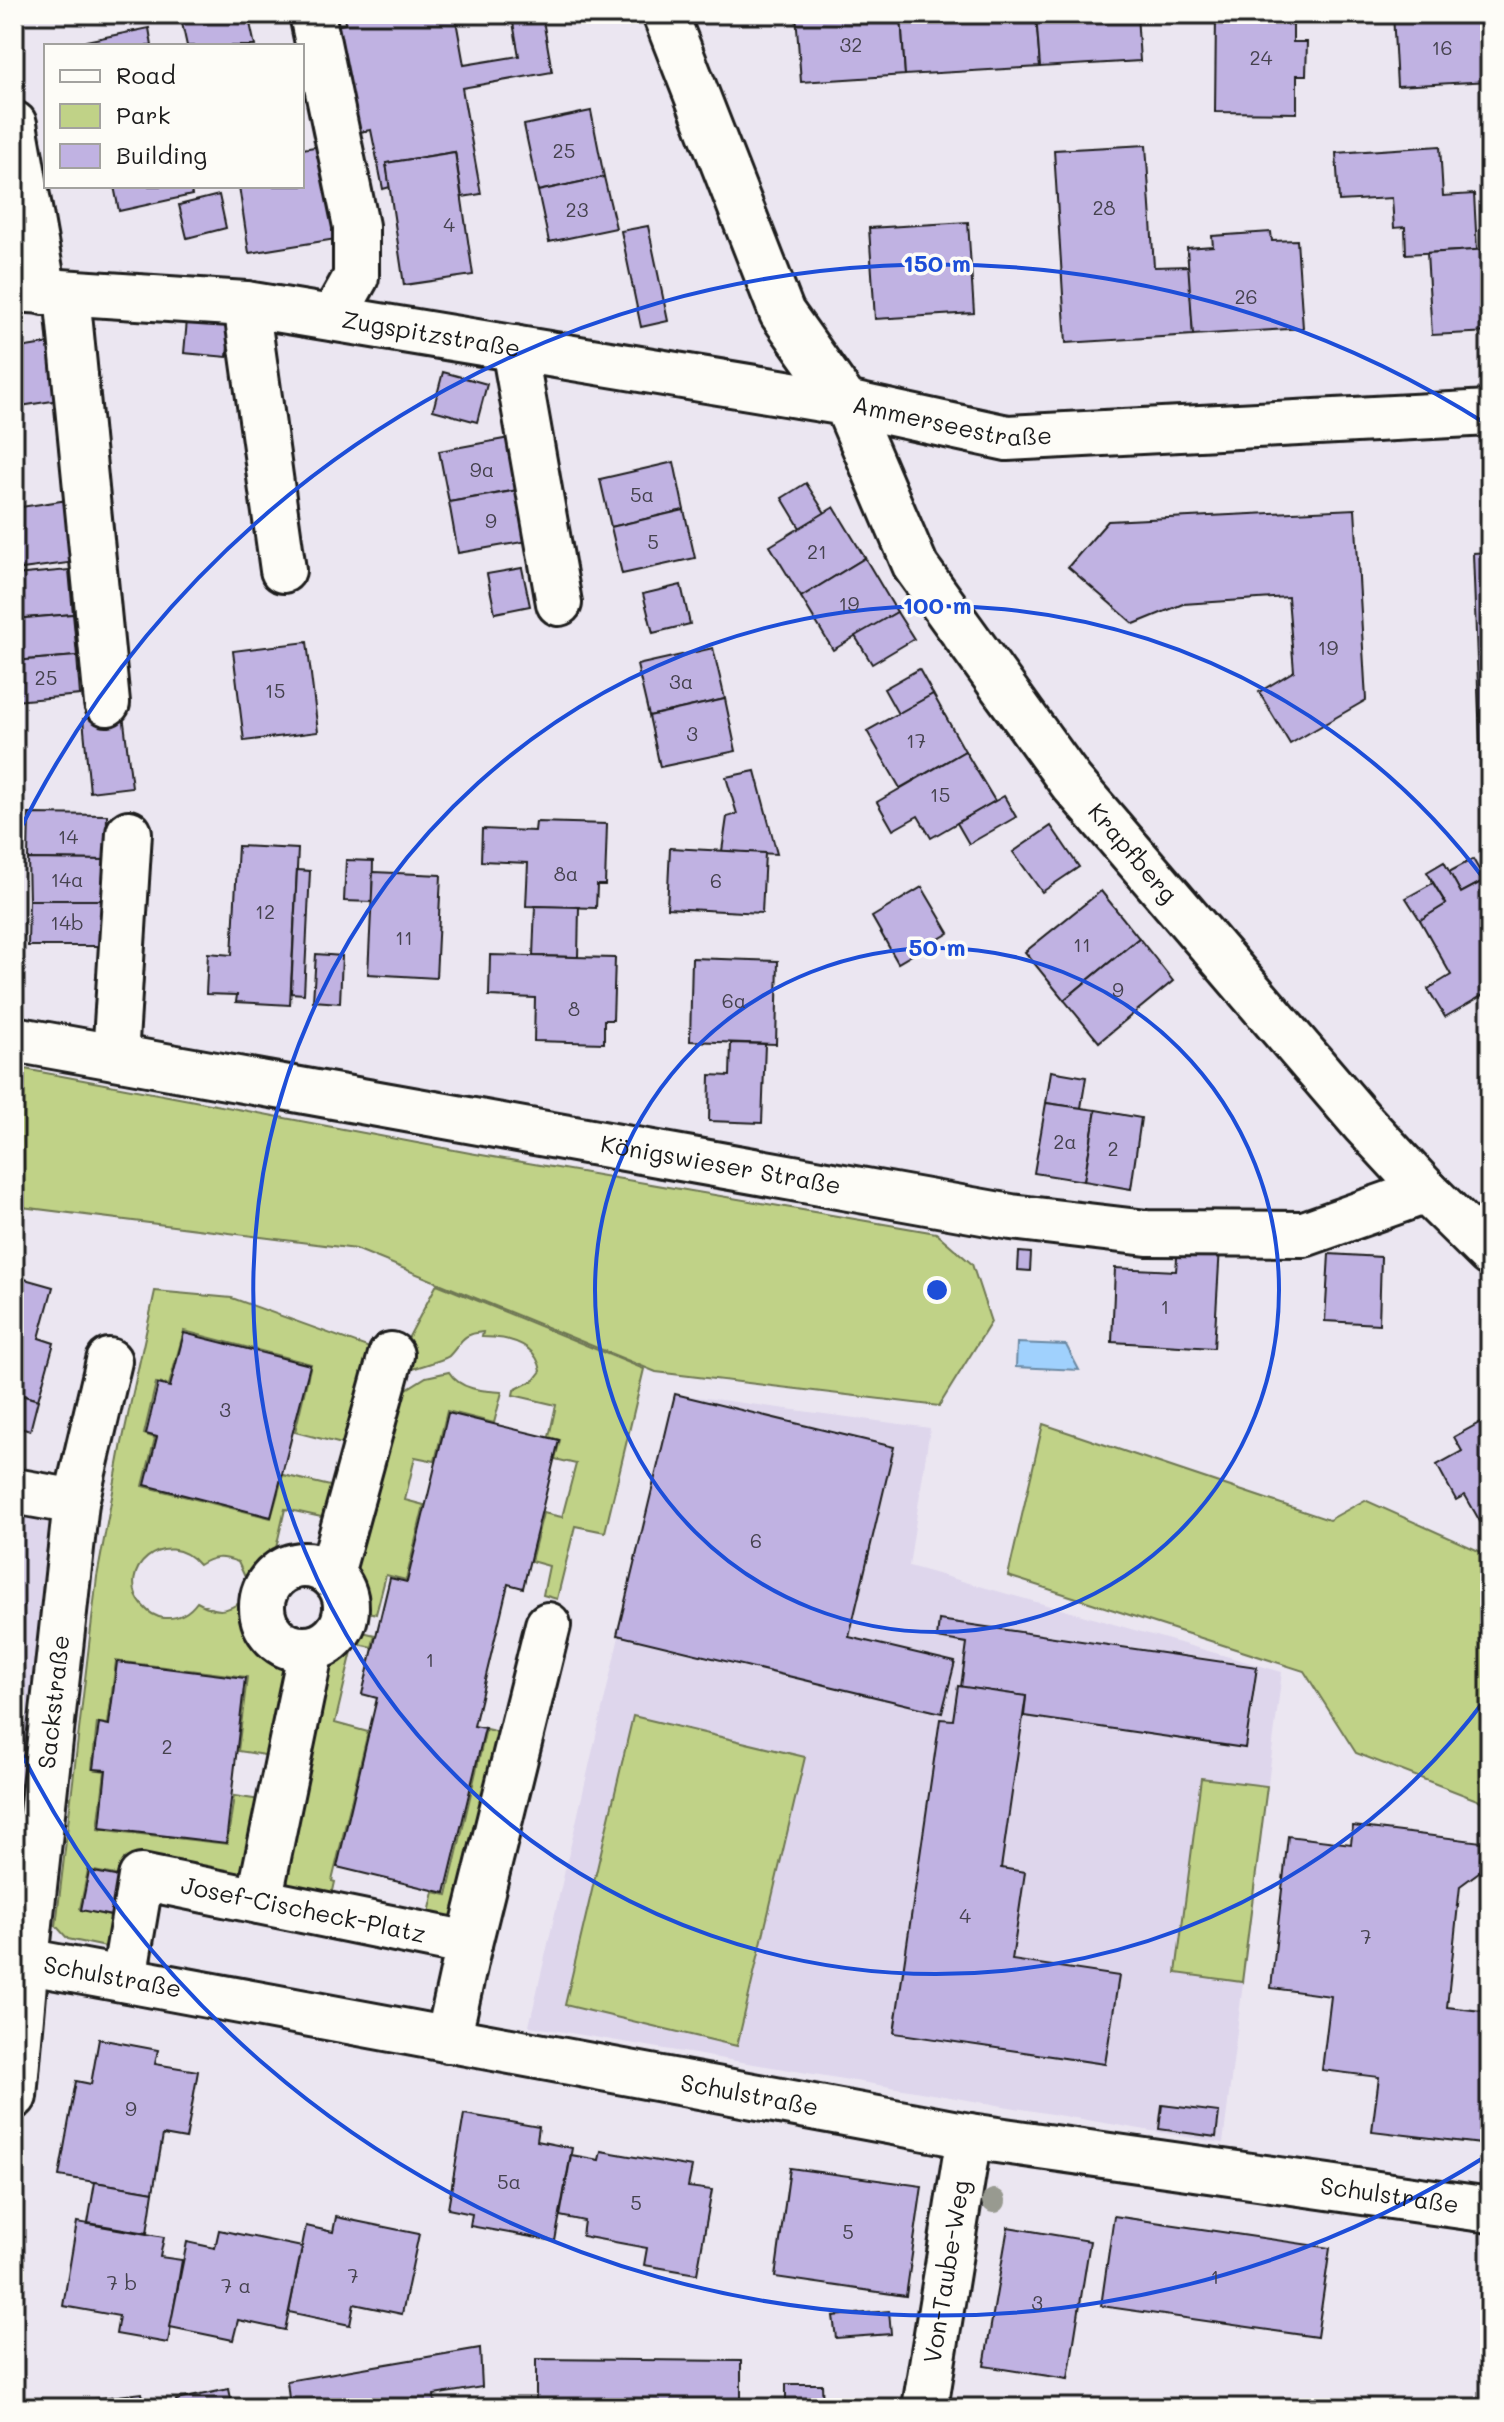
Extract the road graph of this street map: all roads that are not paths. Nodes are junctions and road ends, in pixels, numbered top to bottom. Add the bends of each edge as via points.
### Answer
1 (312, 14) edge
2 (665, 14) edge
3 (14, 124) edge
4 (42, 292) edge
5 (246, 304) junction
6 (333, 318) junction
7 (514, 348) junction
8 (846, 403) junction
9 (1490, 413) edge
10 (283, 570) dead end
11 (559, 603) dead end
12 (107, 703) dead end
13 (129, 833) dead end
14 (14, 1039) edge
15 (115, 1057) junction
16 (1426, 1191) junction
17 (1490, 1254) edge
18 (391, 1355) dead end
19 (109, 1361) dead end
20 (14, 1491) edge
21 (76, 1502) junction
22 (331, 1574) junction
23 (548, 1625) dead end
24 (311, 1649) junction
25 (259, 1901) junction
26 (469, 1944) junction
27 (20, 1959) edge
28 (124, 1978) junction
29 (448, 2040) junction
30 (14, 2096) edge
31 (969, 2136) junction
32 (1490, 2210) edge
33 (925, 2408) edge

1 - 6 street via 356,226 356,277
2 - 8 street, Ammerseestraße via 782,313
3 - 4 street
4 - 5 street, Zugspitzstraße
4 - 12 street
5 - 6 street, Zugspitzstraße
5 - 10 street
6 - 7 street, Zugspitzstraße
7 - 8 street, Zugspitzstraße
7 - 11 street
8 - 9 street, Ammerseestraße via 1007,438
8 - 16 street, Krapfberg via 916,567 1071,782
13 - 15 street
14 - 15 street, Königswieser Straße
15 - 16 street, Königswieser Straße via 1011,1217 1147,1233 1304,1234
16 - 17 street, Krapfberg
18 - 22 street
19 - 21 street, Sackstraße
20 - 21 street
21 - 27 street, Sackstraße
22 - 24 street via 346,1600 346,1616 330,1641
22 - 24 street via 300,1564 282,1570 262,1598 262,1616 270,1633 283,1645
23 - 26 street
24 - 25 street
25 - 26 street, Josef-Cischeck-Platz
25 - 28 street, Josef-Cischeck-Platz via 141,1877
26 - 29 street
27 - 28 street, Schulstraße
27 - 30 street, Sackstraße
28 - 29 street, Schulstraße
29 - 31 street, Schulstraße
31 - 32 street, Schulstraße
31 - 33 street, Von-Taube-Weg

